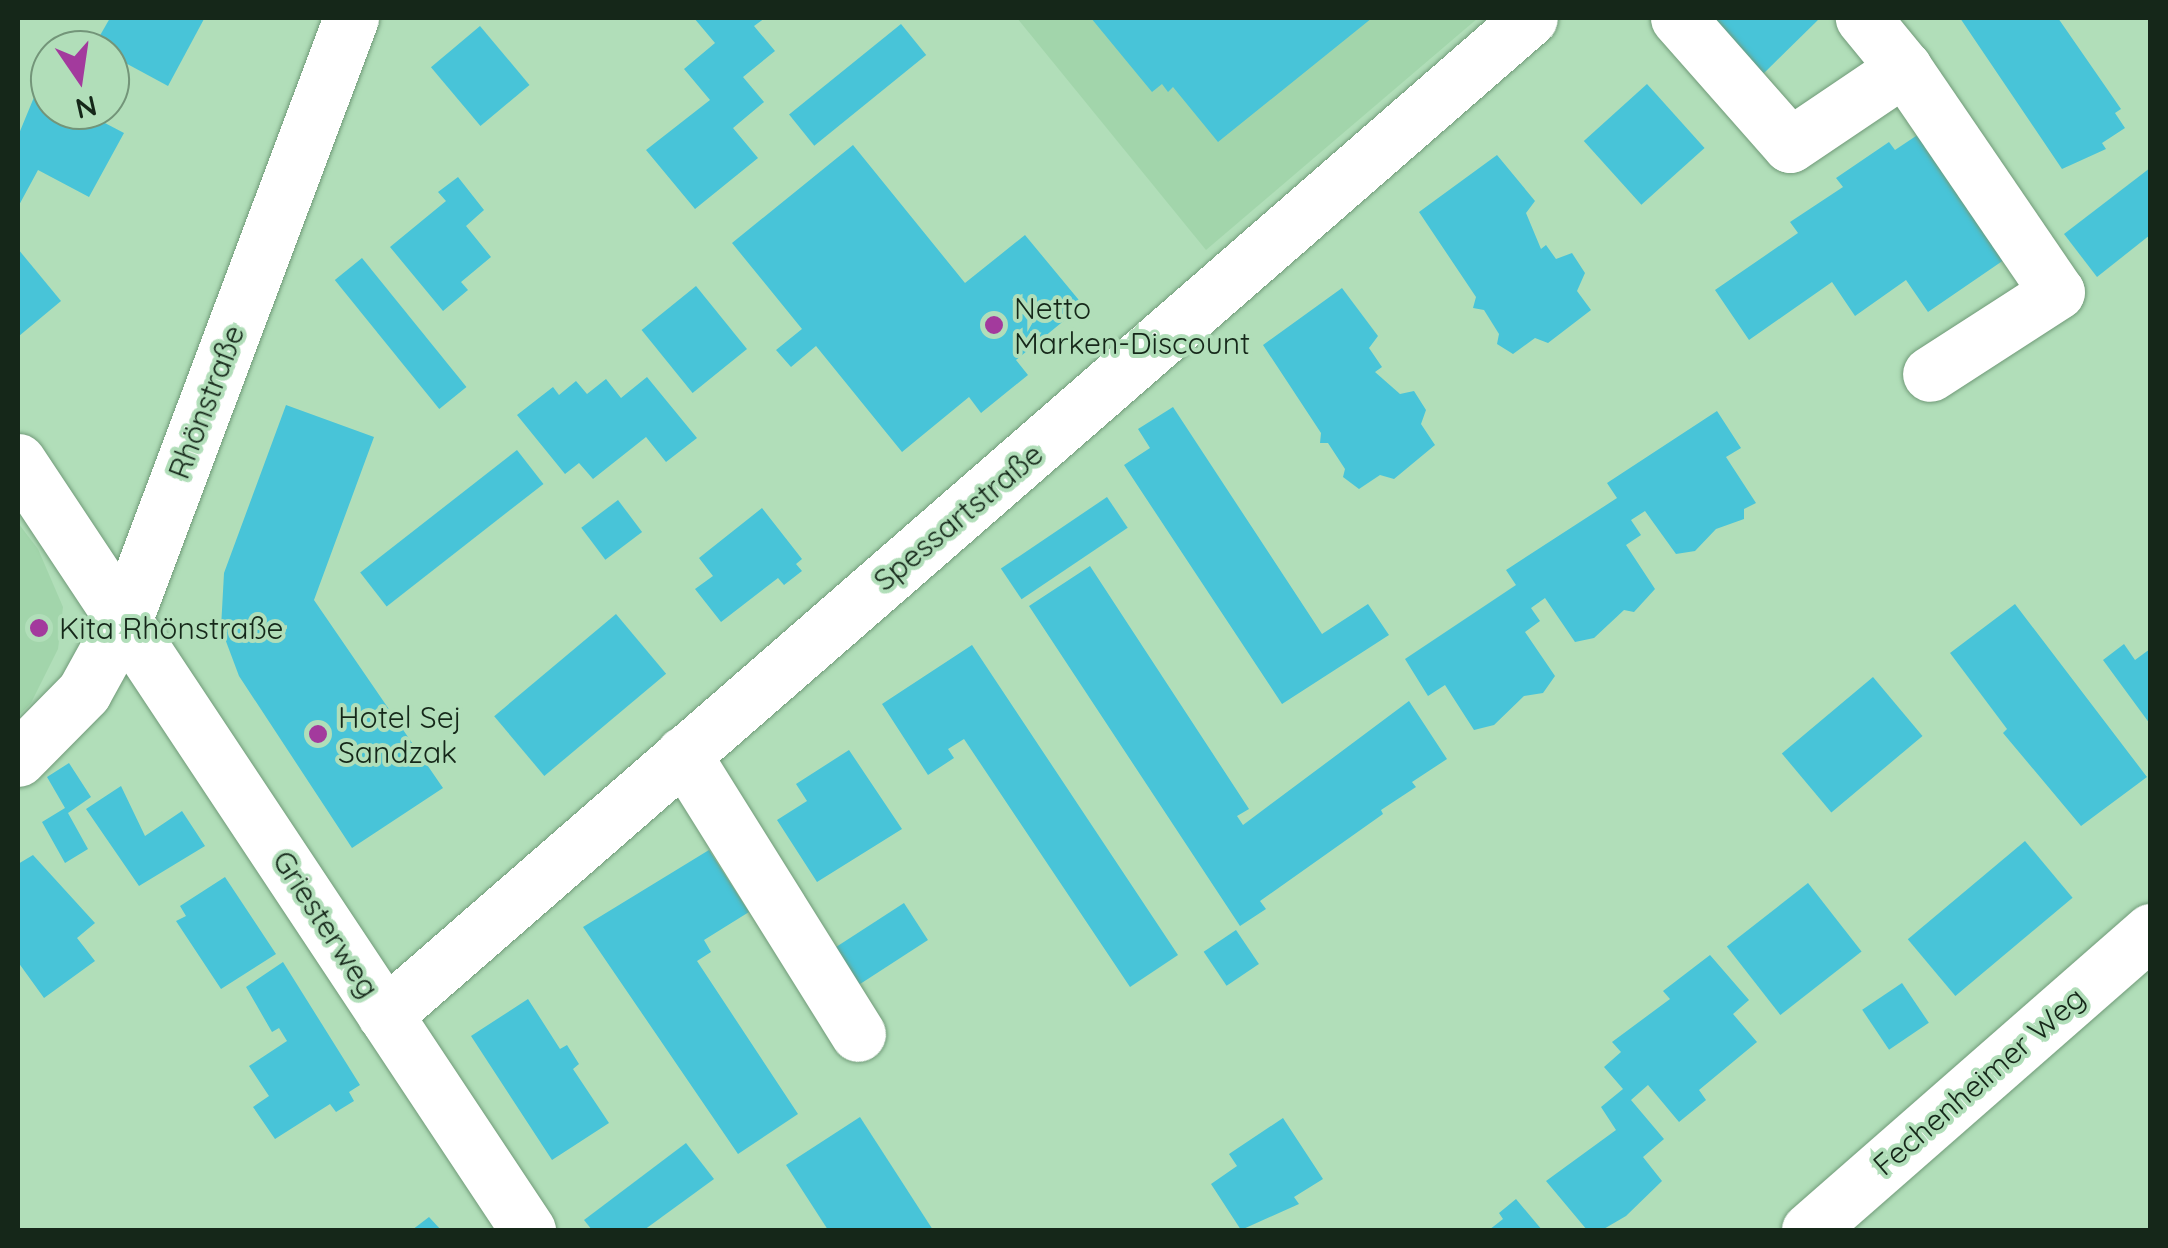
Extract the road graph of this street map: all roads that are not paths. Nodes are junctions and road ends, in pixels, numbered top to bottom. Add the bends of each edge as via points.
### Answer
1 (351, 18) edge
2 (1530, 18) edge
3 (1678, 18) edge
4 (1863, 18) edge
5 (1906, 42) edge
6 (2022, 185) dead end
7 (1930, 374) dead end
8 (18, 461) edge
9 (126, 616) junction
10 (683, 754) junction
11 (18, 760) edge
12 (2150, 931) edge
13 (385, 1016) junction
14 (858, 1034) dead end
15 (528, 1230) edge
16 (1808, 1230) edge

1 - 9 street, Rhönstraße
2 - 10 street, Spessartstraße
3 - 5 street via 1790,144
4 - 5 street
5 - 6 street
5 - 7 street via 2057,292
8 - 9 street, Griesterweg
9 - 11 street, Rhönstraße via 84,692
9 - 13 street, Griesterweg
10 - 13 street, Spessartstraße
10 - 14 street
12 - 16 street, Fechenheimer Weg
13 - 15 street, Griesterweg

